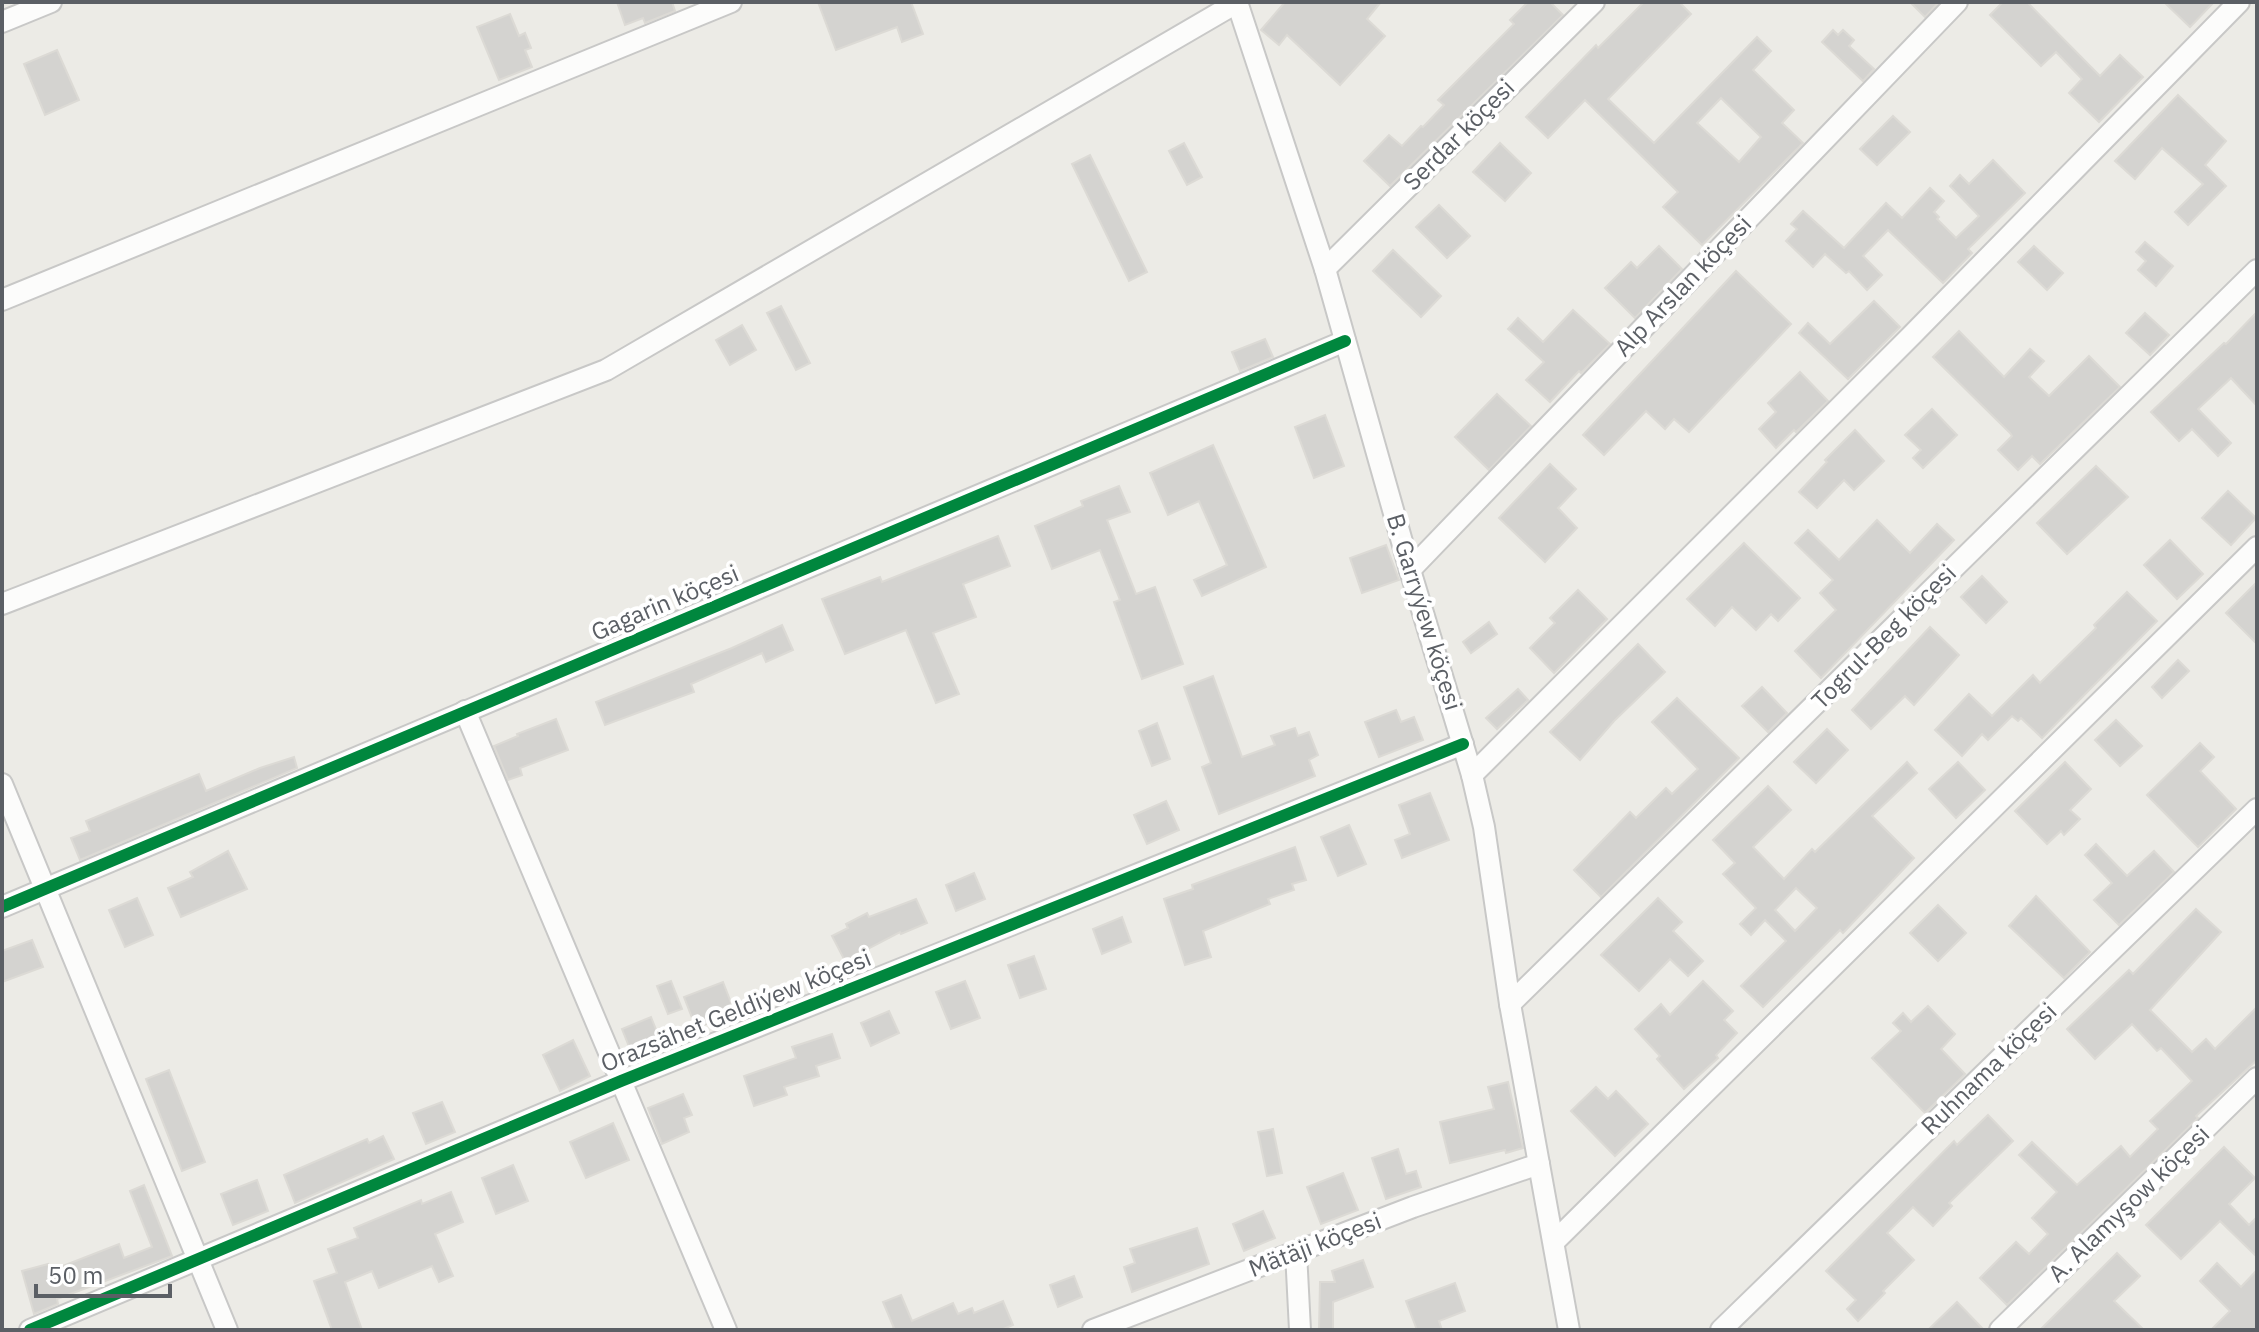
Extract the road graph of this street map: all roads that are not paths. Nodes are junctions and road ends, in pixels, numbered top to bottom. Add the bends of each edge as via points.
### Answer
1 (51, 2) edge
2 (731, 2) edge
3 (1238, 2) edge
4 (1594, 2) edge
5 (1957, 2) edge
6 (2239, 2) edge
7 (2, 22) edge
8 (1325, 269) junction
9 (2257, 270) edge
10 (2, 300) edge
11 (1345, 341) junction
12 (2257, 547) edge
13 (1410, 570) junction
14 (2, 604) edge
15 (465, 711) junction
16 (1463, 744) junction
17 (1472, 775) junction
18 (2, 784) edge
19 (2257, 809) edge
20 (47, 889) junction
21 (2, 907) edge
22 (1510, 1004) junction
23 (2257, 1078) edge
24 (621, 1081) junction
25 (1539, 1164) junction
26 (1555, 1241) junction
27 (1296, 1252) junction
28 (198, 1260) junction
29 (30, 1330) edge
30 (227, 1330) edge
31 (726, 1330) edge
32 (1093, 1330) edge
33 (1300, 1330) edge
34 (1569, 1330) edge
35 (1721, 1330) edge
36 (2000, 1330) edge

1 - 7 street
2 - 10 street
3 - 8 street, B. Garryýew köçesi
3 - 14 street via 606,370
4 - 8 street, Serdar köçesi
5 - 13 street, Alp Arslan köçesi
6 - 17 street
8 - 11 street, B. Garryýew köçesi
9 - 22 street, Togrul-Beg köçesi
11 - 13 street, B. Garryýew köçesi
11 - 15 street, Gagarin köçesi
12 - 26 street
13 - 16 street, B. Garryýew köçesi
15 - 20 street, Gagarin köçesi
15 - 24 street
16 - 17 street, B. Garryýew köçesi
16 - 24 street, Orazsähet Geldiýew köçesi
17 - 22 street, B. Garryýew köçesi
18 - 20 street
19 - 35 street, Ruhnama köçesi
20 - 21 street, Gagarin köçesi
20 - 28 street
22 - 25 street, B. Garryýew köçesi
23 - 36 street, A. Alamyşow köçesi
24 - 28 street, Orazsähet Geldiýew köçesi
24 - 31 street
25 - 26 street, B. Garryýew köçesi
25 - 27 street, Mätäji köçesi
26 - 34 street, B. Garryýew köçesi
27 - 32 street, Mätäji köçesi
27 - 33 street
28 - 29 street, Orazsähet Geldiýew köçesi
28 - 30 street

